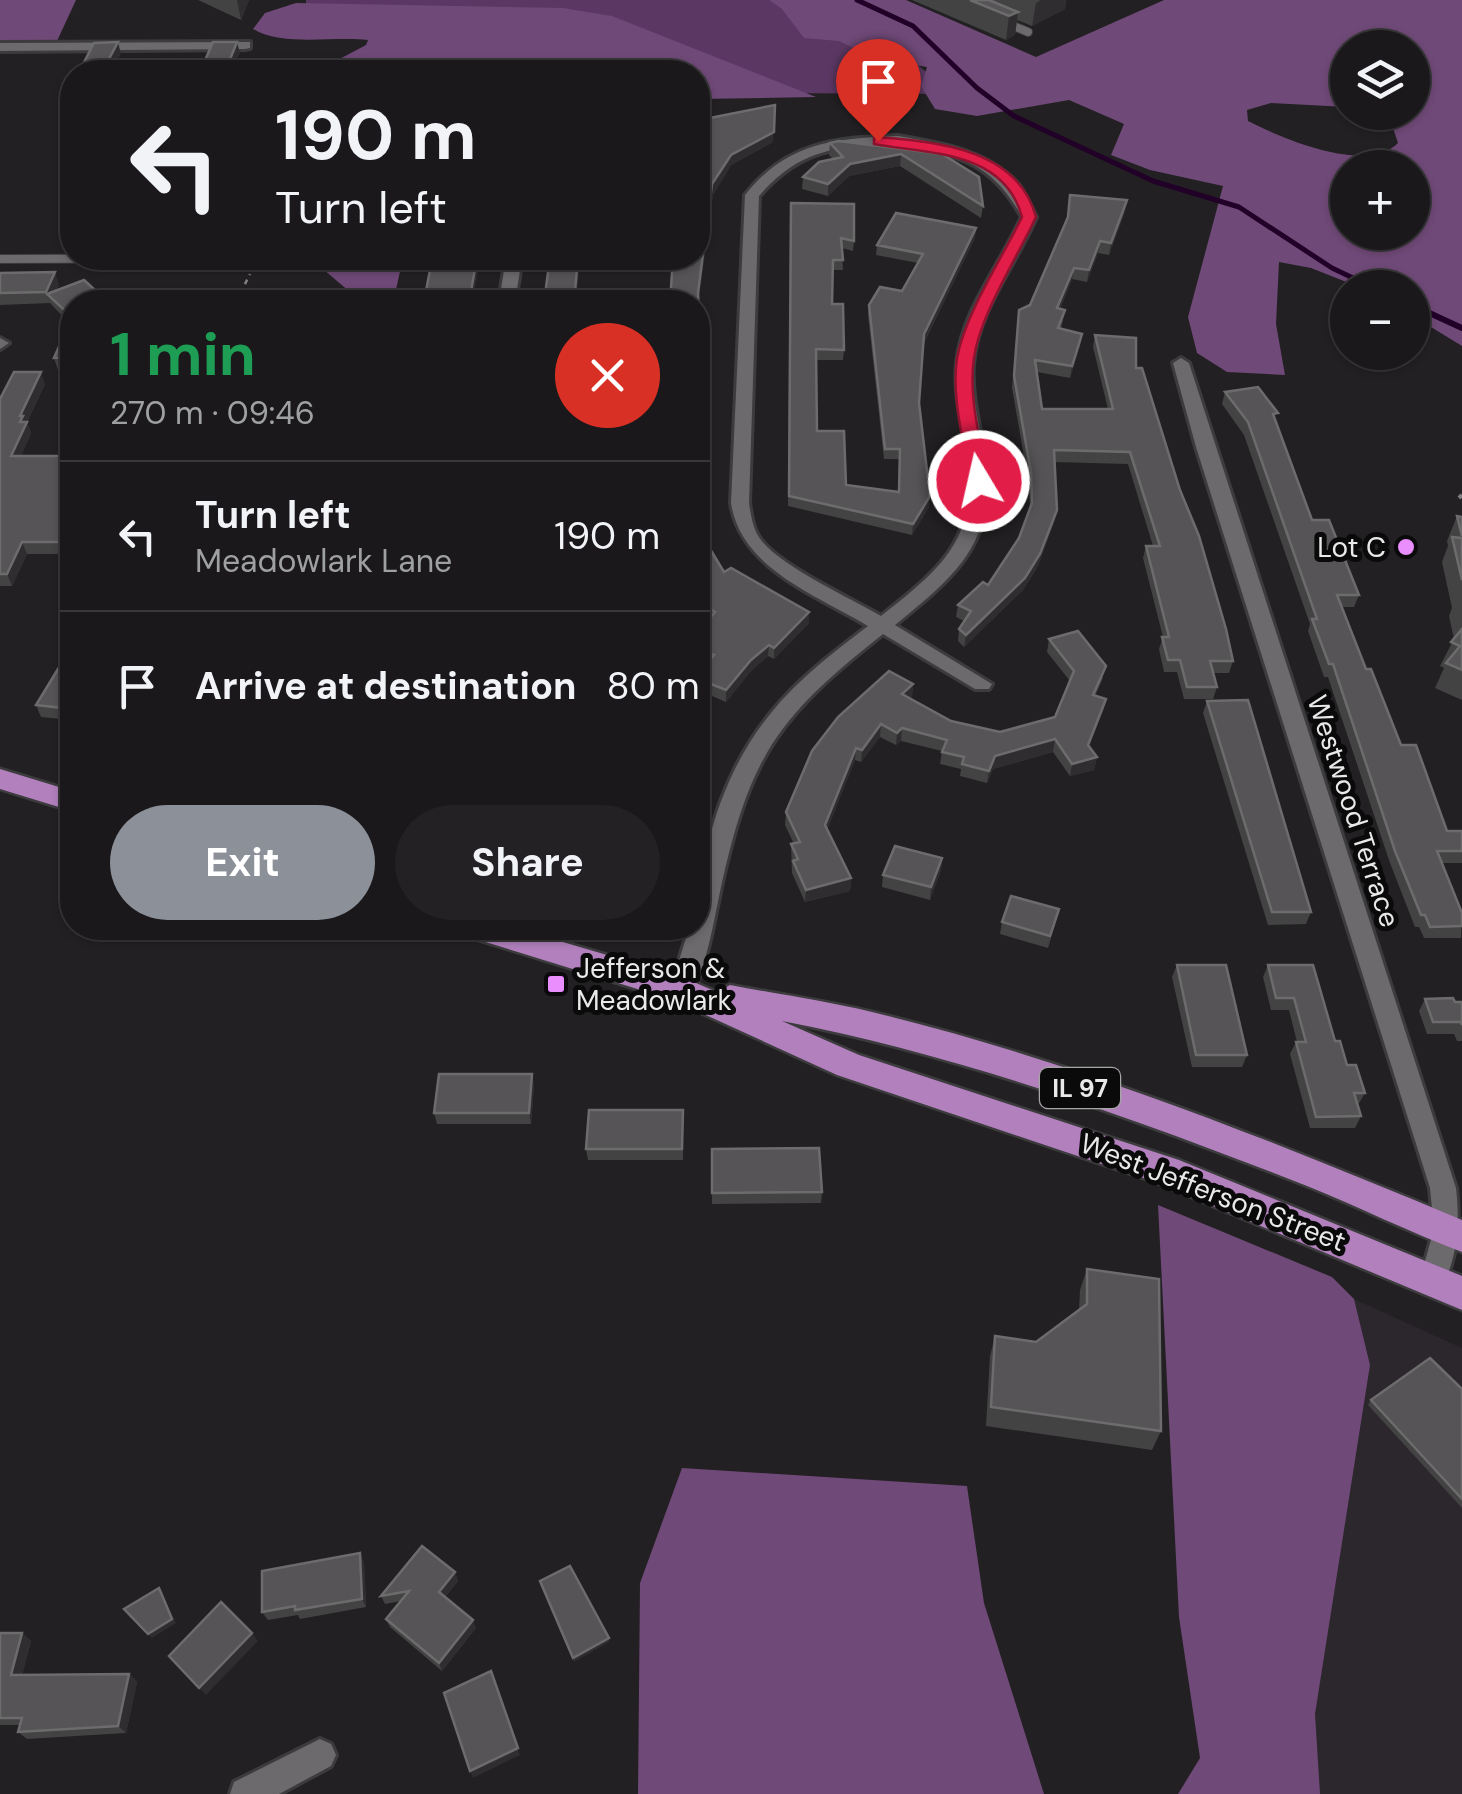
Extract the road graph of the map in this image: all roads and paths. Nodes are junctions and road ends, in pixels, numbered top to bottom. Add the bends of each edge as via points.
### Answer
1 (997, 19) edge
2 (1028, 32) dead end
3 (245, 45) dead end
4 (0, 47) edge
5 (0, 259) edge
6 (60, 259) edge
7 (1181, 363) dead end
8 (882, 626) junction
9 (982, 684) dead end
10 (0, 779) edge
11 (60, 797) edge
12 (710, 899) edge
13 (551, 940) edge
14 (700, 940) edge
15 (682, 990) junction
16 (1455, 1232) edge
17 (1448, 1286) edge
18 (320, 1755) dead end
19 (246, 1794) edge

1 - 2 lane
3 - 4 street
5 - 6 lane
7 - 16 street, Westwood Terrace
8 - 8 street via 946,572 970,536 979,481 966,358 1029,217 1012,181 982,162 929,145 878,141 793,158 768,173 752,195 740,502 756,545
8 - 9 street
8 - 12 street via 767,731 732,802
10 - 11 main road
13 - 15 main road, West Jefferson Street / IL 97
14 - 15 street
15 - 16 main road, West Jefferson Street / IL 97 via 872,1024 995,1061 1151,1113
15 - 17 main road, West Jefferson Street / IL 97 via 850,1065 1167,1171
16 - 17 street, Westwood Terrace
18 - 19 street

